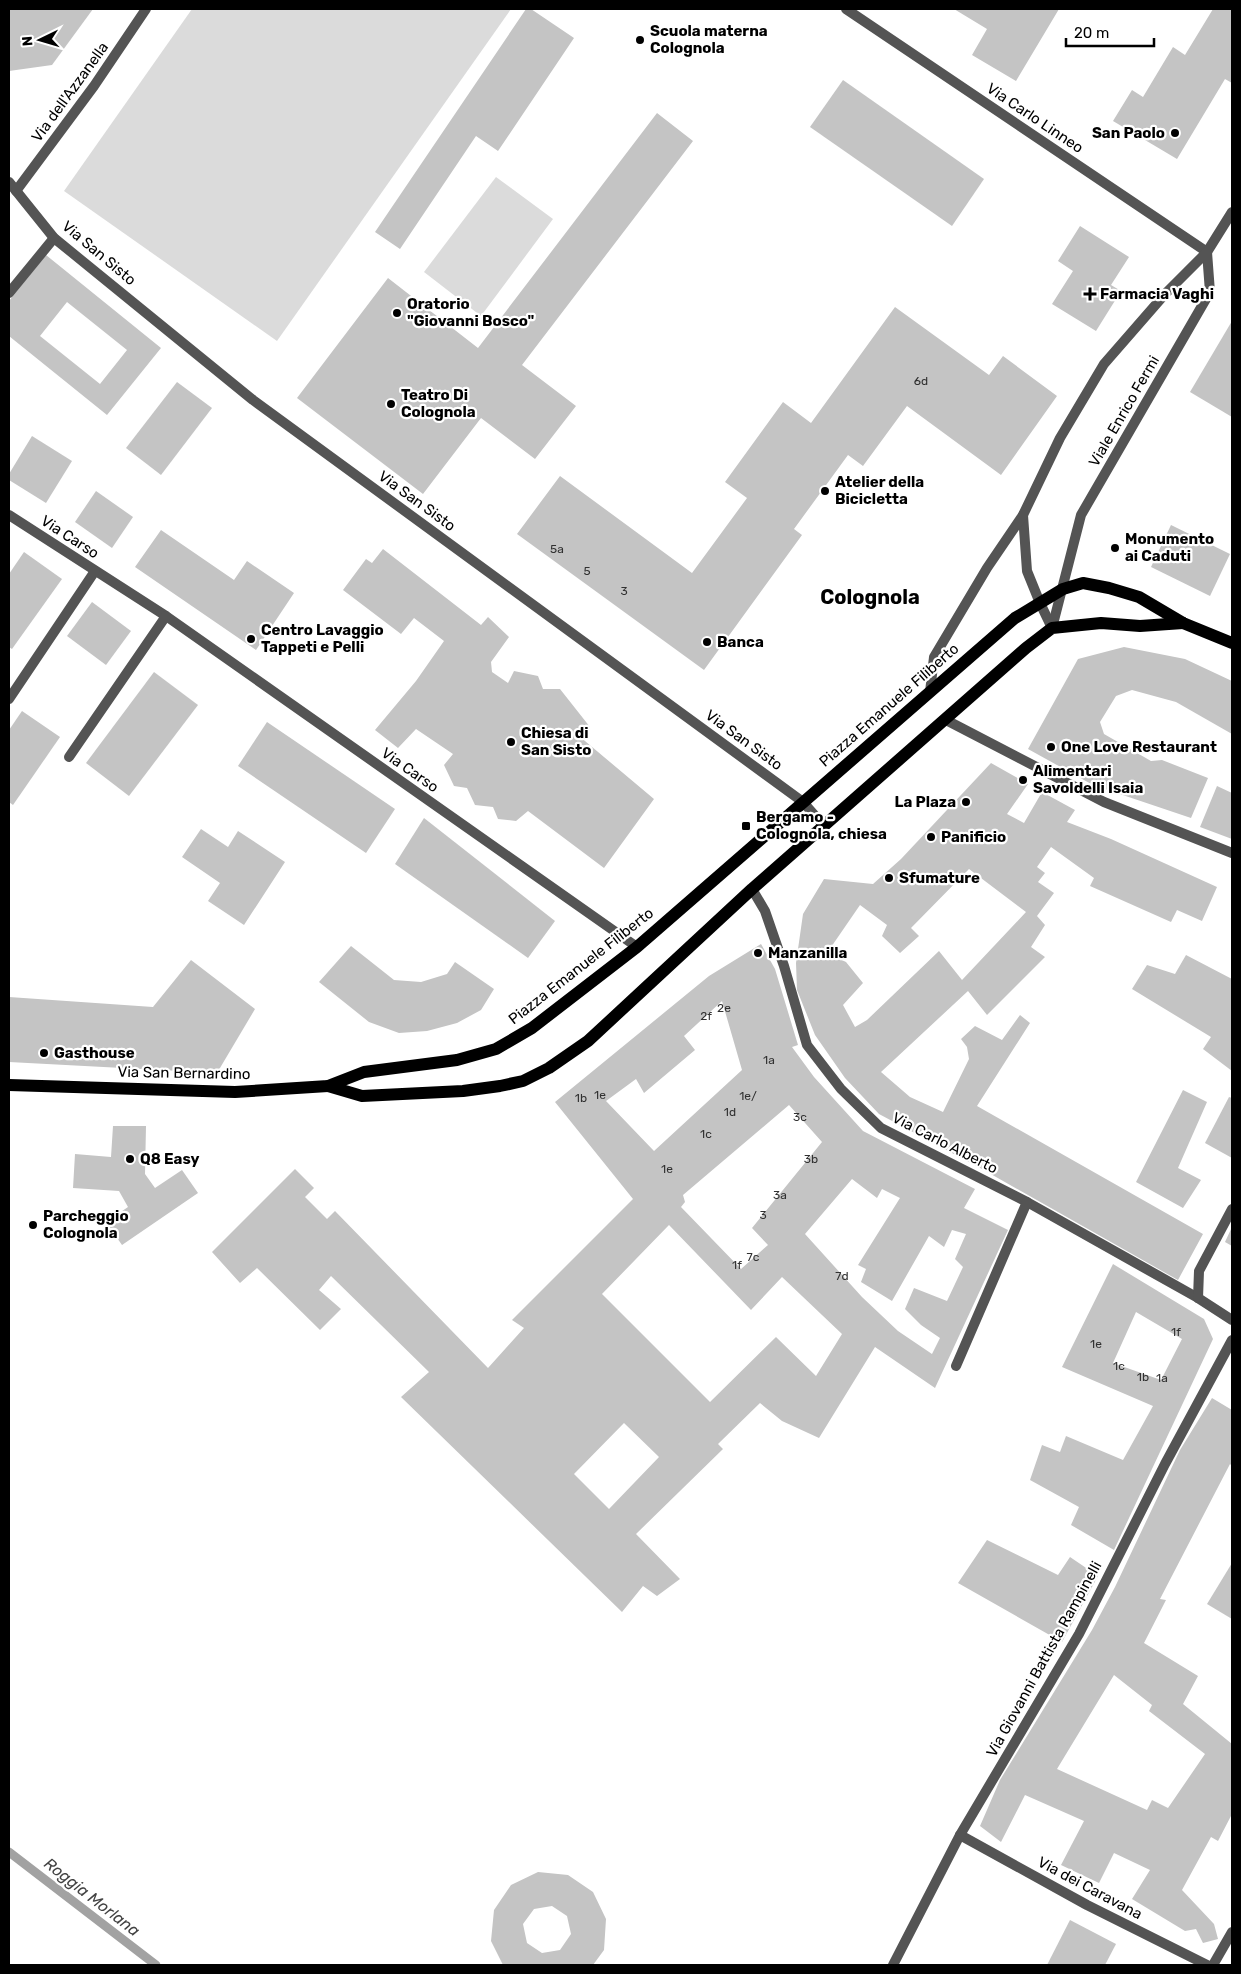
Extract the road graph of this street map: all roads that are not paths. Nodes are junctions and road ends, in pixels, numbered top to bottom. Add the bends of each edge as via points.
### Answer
1 (146, 9) edge
2 (846, 9) edge
3 (9, 182) edge
4 (16, 191) junction
5 (1232, 212) edge
6 (54, 238) junction
7 (1207, 252) junction
8 (9, 293) edge
9 (9, 515) edge
10 (1023, 515) junction
11 (95, 570) junction
12 (1063, 589) junction
13 (1040, 603) junction
14 (166, 616) junction
15 (1183, 622) junction
16 (1052, 628) junction
17 (1232, 643) edge
18 (930, 692) junction
19 (9, 699) edge
20 (946, 720) junction
21 (69, 757) dead end
22 (802, 802) junction
23 (824, 826) junction
24 (1232, 854) edge
25 (752, 889) junction
26 (637, 947) junction
27 (9, 1085) edge
28 (328, 1086) junction
29 (1027, 1202) junction
30 (1232, 1210) edge
31 (1198, 1298) junction
32 (1232, 1320) edge
33 (1232, 1340) edge
34 (956, 1366) dead end
35 (960, 1835) junction
36 (1232, 1932) edge
37 (893, 1965) edge
38 (1208, 1965) edge
39 (1213, 1965) edge

1 - 4 street, Via dell'Azzanella
2 - 7 street, Via Carlo Linneo
3 - 4 street, Via San Sisto
4 - 6 street, Via San Sisto
5 - 7 street
6 - 8 street
6 - 22 street, Via San Sisto via 253,400
7 - 10 street via 1104,364 1060,438
7 - 12 street, Viale Enrico Fermi via 1210,292 1081,515
9 - 11 street, Via Carso
10 - 13 street via 1027,571
10 - 18 street via 934,657
11 - 14 street, Via Carso
11 - 19 street
12 - 13 main road, Piazza Emanuele Filiberto
12 - 15 main road, Piazza Emanuele Filiberto via 1083,583 1109,588 1139,597
12 - 16 street
13 - 16 street
13 - 18 main road, Piazza Emanuele Filiberto via 1015,618
14 - 21 street
14 - 26 street, Via Carso
15 - 16 main road via 1140,626 1101,622
15 - 17 main road, Piazza Emanuele Filiberto
16 - 20 main road
18 - 22 main road, Piazza Emanuele Filiberto
20 - 23 main road
20 - 24 street via 1104,802
22 - 23 street, Via San Sisto
22 - 26 main road, Piazza Emanuele Filiberto
23 - 25 main road
25 - 28 main road via 588,1041 550,1068 523,1081 463,1091 362,1096
25 - 29 street, Via Carlo Alberto via 765,911 807,1045 841,1089 881,1128
26 - 28 main road, Piazza Emanuele Filiberto via 532,1028 496,1049 457,1060 364,1072
27 - 28 main road, Via San Bernardino via 235,1092
29 - 31 street, Via Carlo Alberto
29 - 34 street
30 - 31 street via 1199,1271
31 - 32 street, Via Carlo Alberto
33 - 35 street, Via Giovanni Battista Rampinelli via 1079,1634
35 - 37 street, Via Giovanni Battista Rampinelli
35 - 38 street, Via dei Caravana via 1087,1905
36 - 39 street

